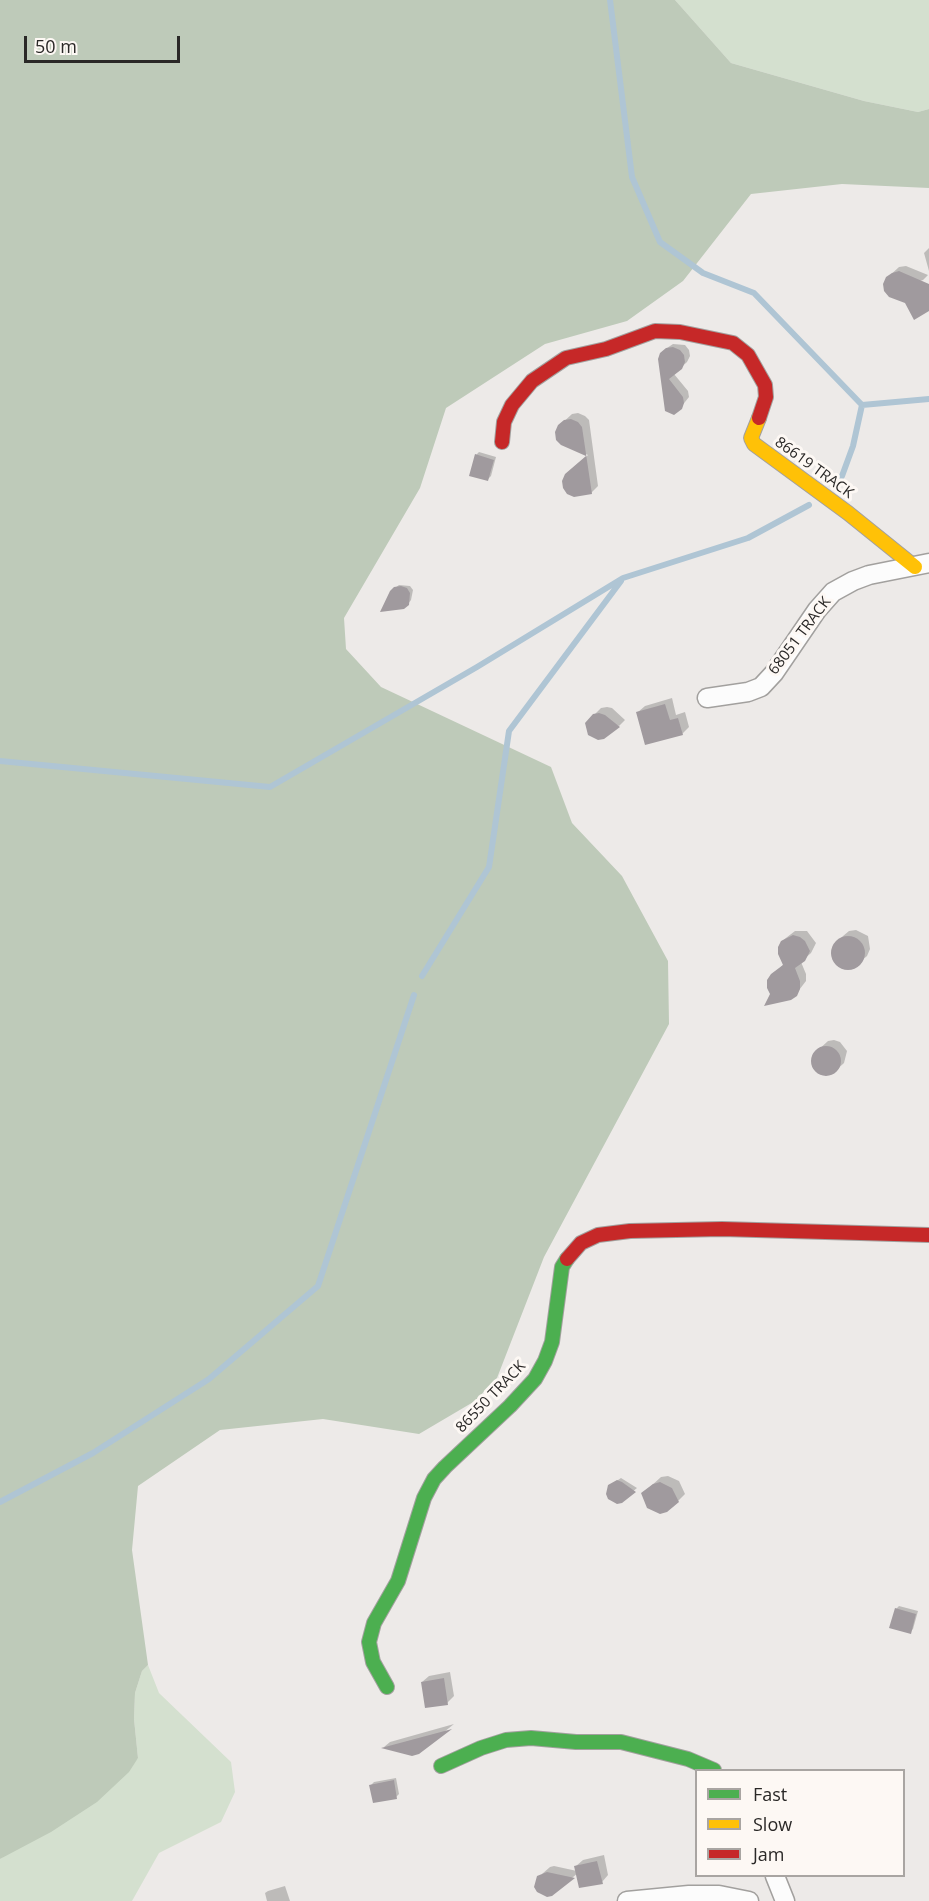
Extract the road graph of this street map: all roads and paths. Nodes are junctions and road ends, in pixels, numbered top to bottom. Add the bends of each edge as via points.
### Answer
1 (502, 442) dead end
2 (922, 565) edge
3 (707, 698) dead end
4 (929, 1235) edge
5 (387, 1687) dead end
6 (441, 1766) dead end
7 (712, 1769) edge
8 (776, 1877) edge
9 (627, 1901) edge
10 (749, 1901) edge
11 (785, 1901) edge

1 - 2 street, 86619 TRACK via 504,422 512,405 532,381 566,358 655,331 733,343 748,355 765,385 763,411 751,438 754,444
2 - 3 street, 68051 TRACK via 869,575 833,592 761,687
4 - 5 street, 86550 TRACK via 722,1229 598,1235 581,1243 561,1267 552,1342 535,1379 445,1467 424,1498 398,1581 374,1623 369,1642 373,1662
6 - 7 street via 506,1740 531,1738 621,1742
8 - 11 street
9 - 10 street via 719,1895

